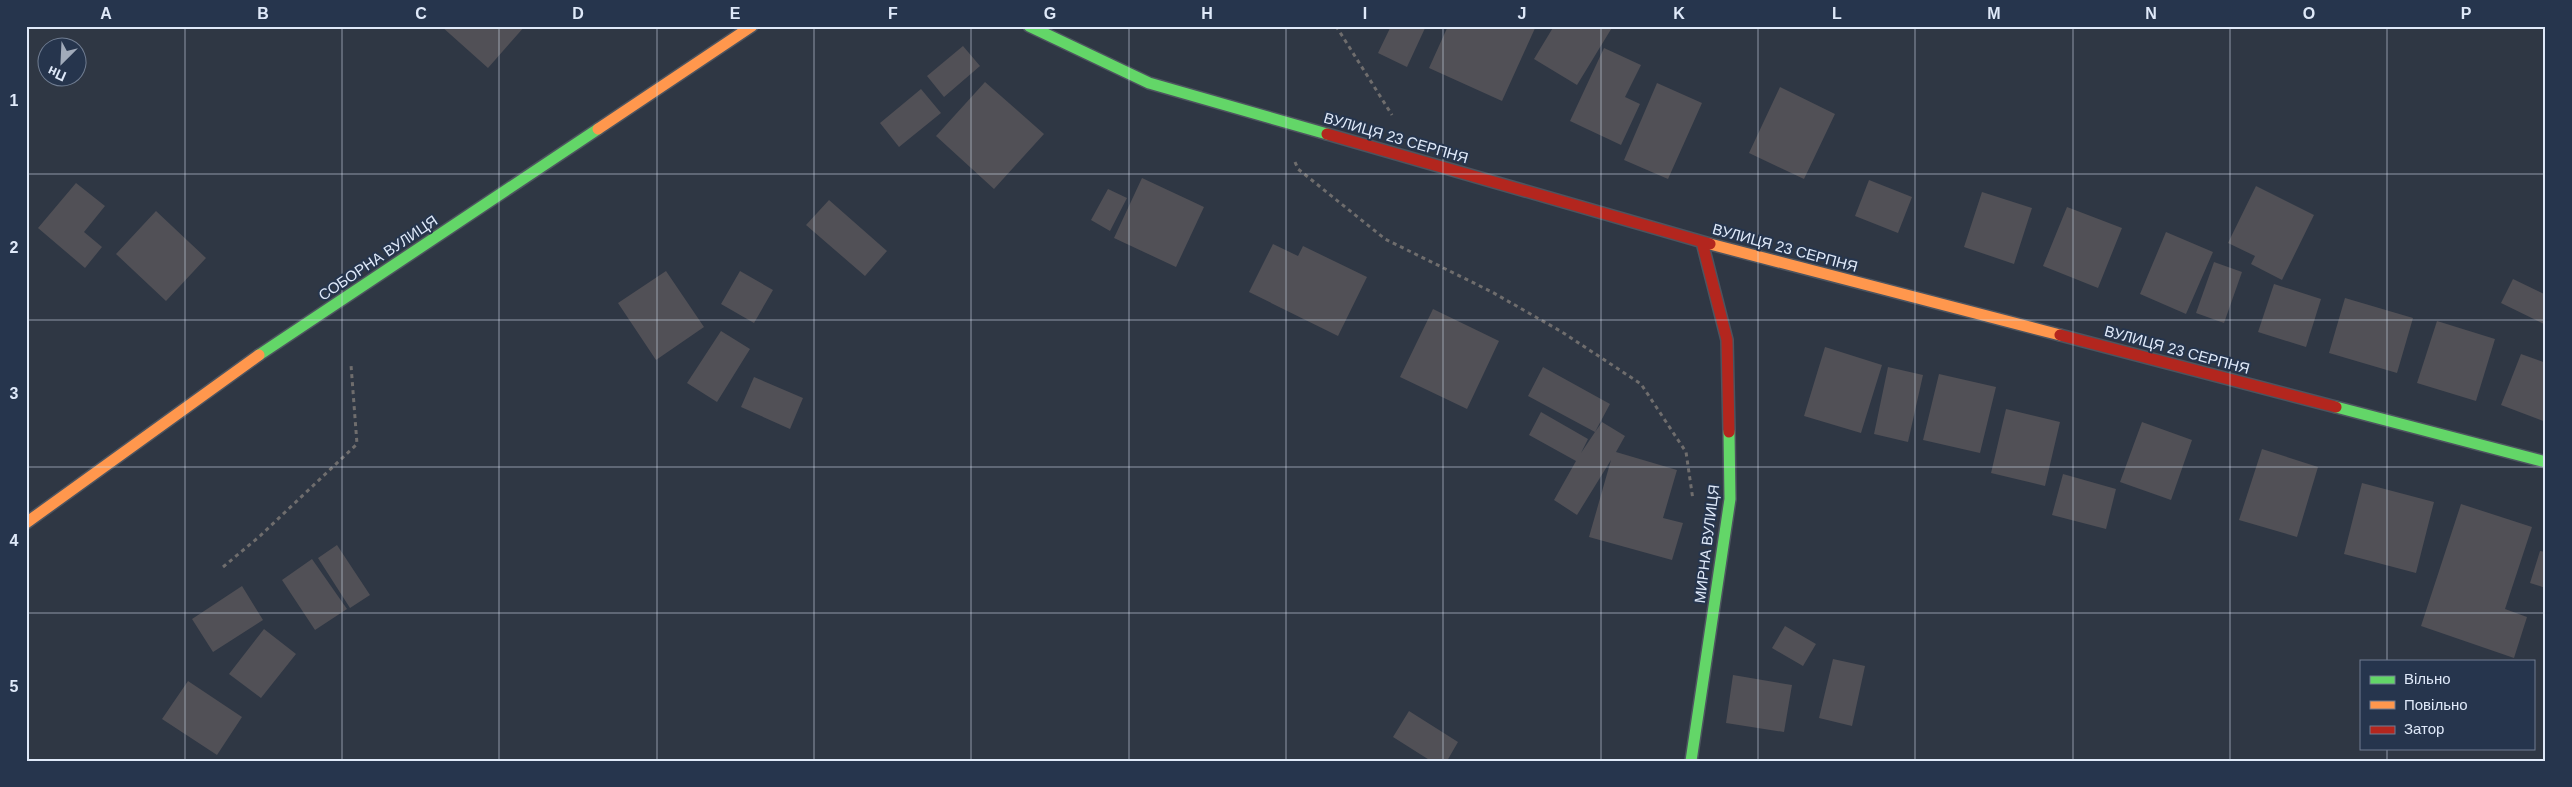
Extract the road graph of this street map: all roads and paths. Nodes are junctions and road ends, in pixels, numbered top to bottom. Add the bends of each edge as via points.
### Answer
1 (752, 26) edge
2 (1029, 26) edge
3 (1336, 26) edge
4 (1398, 123) dead end
5 (1295, 160) dead end
6 (1702, 242) junction
7 (351, 365) dead end
8 (2546, 462) edge
9 (1694, 502) dead end
10 (26, 523) edge
11 (223, 567) dead end
12 (1691, 761) edge

1 - 10 street, СОБОРНА ВУЛИЦЯ via 257,356
2 - 6 street, ВУЛИЦЯ 23 СЕРПНЯ via 1149,82
3 - 4 path via 1380,100
5 - 9 path via 1298,169 1385,239 1523,309 1641,384 1686,452
6 - 8 street, ВУЛИЦЯ 23 СЕРПНЯ
6 - 12 street, МИРНА ВУЛИЦЯ via 1727,340 1730,499
7 - 11 path via 357,444

